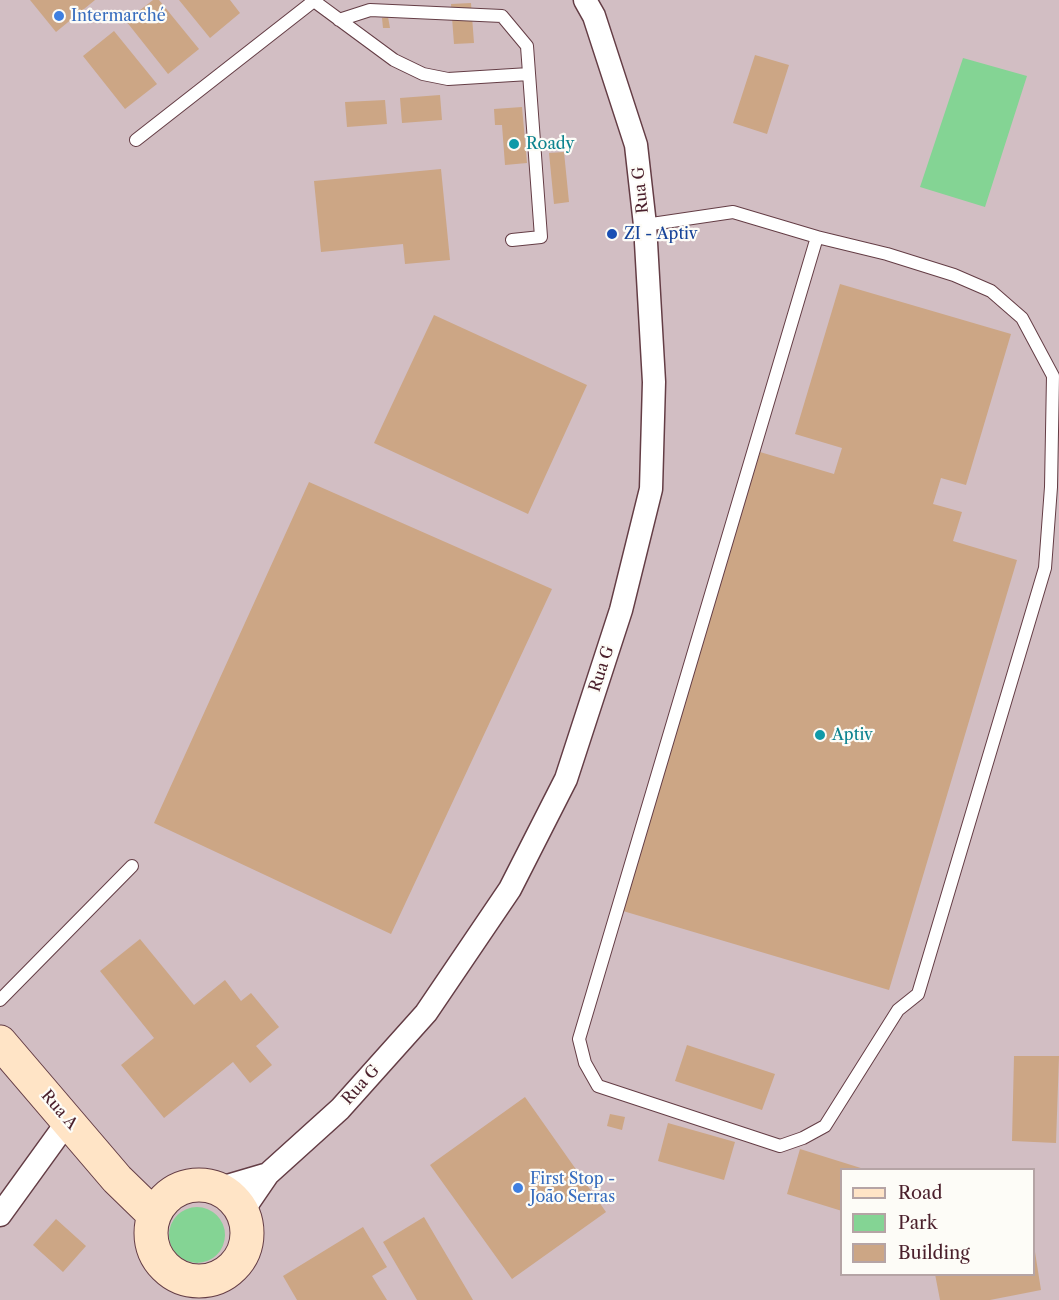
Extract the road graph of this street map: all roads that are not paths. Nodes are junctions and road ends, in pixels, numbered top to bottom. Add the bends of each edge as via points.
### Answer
1 (314, 1) edge
2 (592, 5) edge
3 (339, 20) junction
4 (529, 74) junction
5 (136, 140) dead end
6 (645, 225) junction
7 (817, 237) junction
8 (512, 240) dead end
9 (132, 866) dead end
10 (0, 1000) edge
11 (0, 1042) edge
12 (68, 1120) junction
13 (268, 1174) junction
14 (117, 1179) junction
15 (179, 1189) junction
16 (218, 1189) junction
17 (242, 1212) junction
18 (0, 1215) edge
19 (154, 1215) junction
20 (230, 1286) edge
21 (193, 1290) edge

1 - 3 lane
1 - 5 lane
2 - 6 street, Rua G via 636,145
3 - 4 lane via 394,60 423,74 448,79
3 - 4 lane via 370,10 502,16 527,46
4 - 8 lane via 541,237
6 - 7 lane via 733,212
6 - 13 street, Rua G via 654,382 651,489 621,610 566,779 510,889 426,1013 340,1109
7 - 7 lane via 579,1039 585,1063 598,1086 780,1146 825,1126 898,1010 918,994 1045,568 1051,487 1053,376 1022,318 991,291 954,275
9 - 10 lane
11 - 12 street, Rua A
12 - 14 street, Rua A
12 - 18 street
13 - 16 street, Rua G
13 - 17 street
14 - 15 street
14 - 19 street, Rua A
15 - 16 street via 205,1185
15 - 19 street via 160,1204
16 - 17 street via 236,1202
17 - 20 street via 247,1227 246,1244
19 - 21 street via 152,1248 160,1263
20 - 21 street via 220,1277 199,1282

